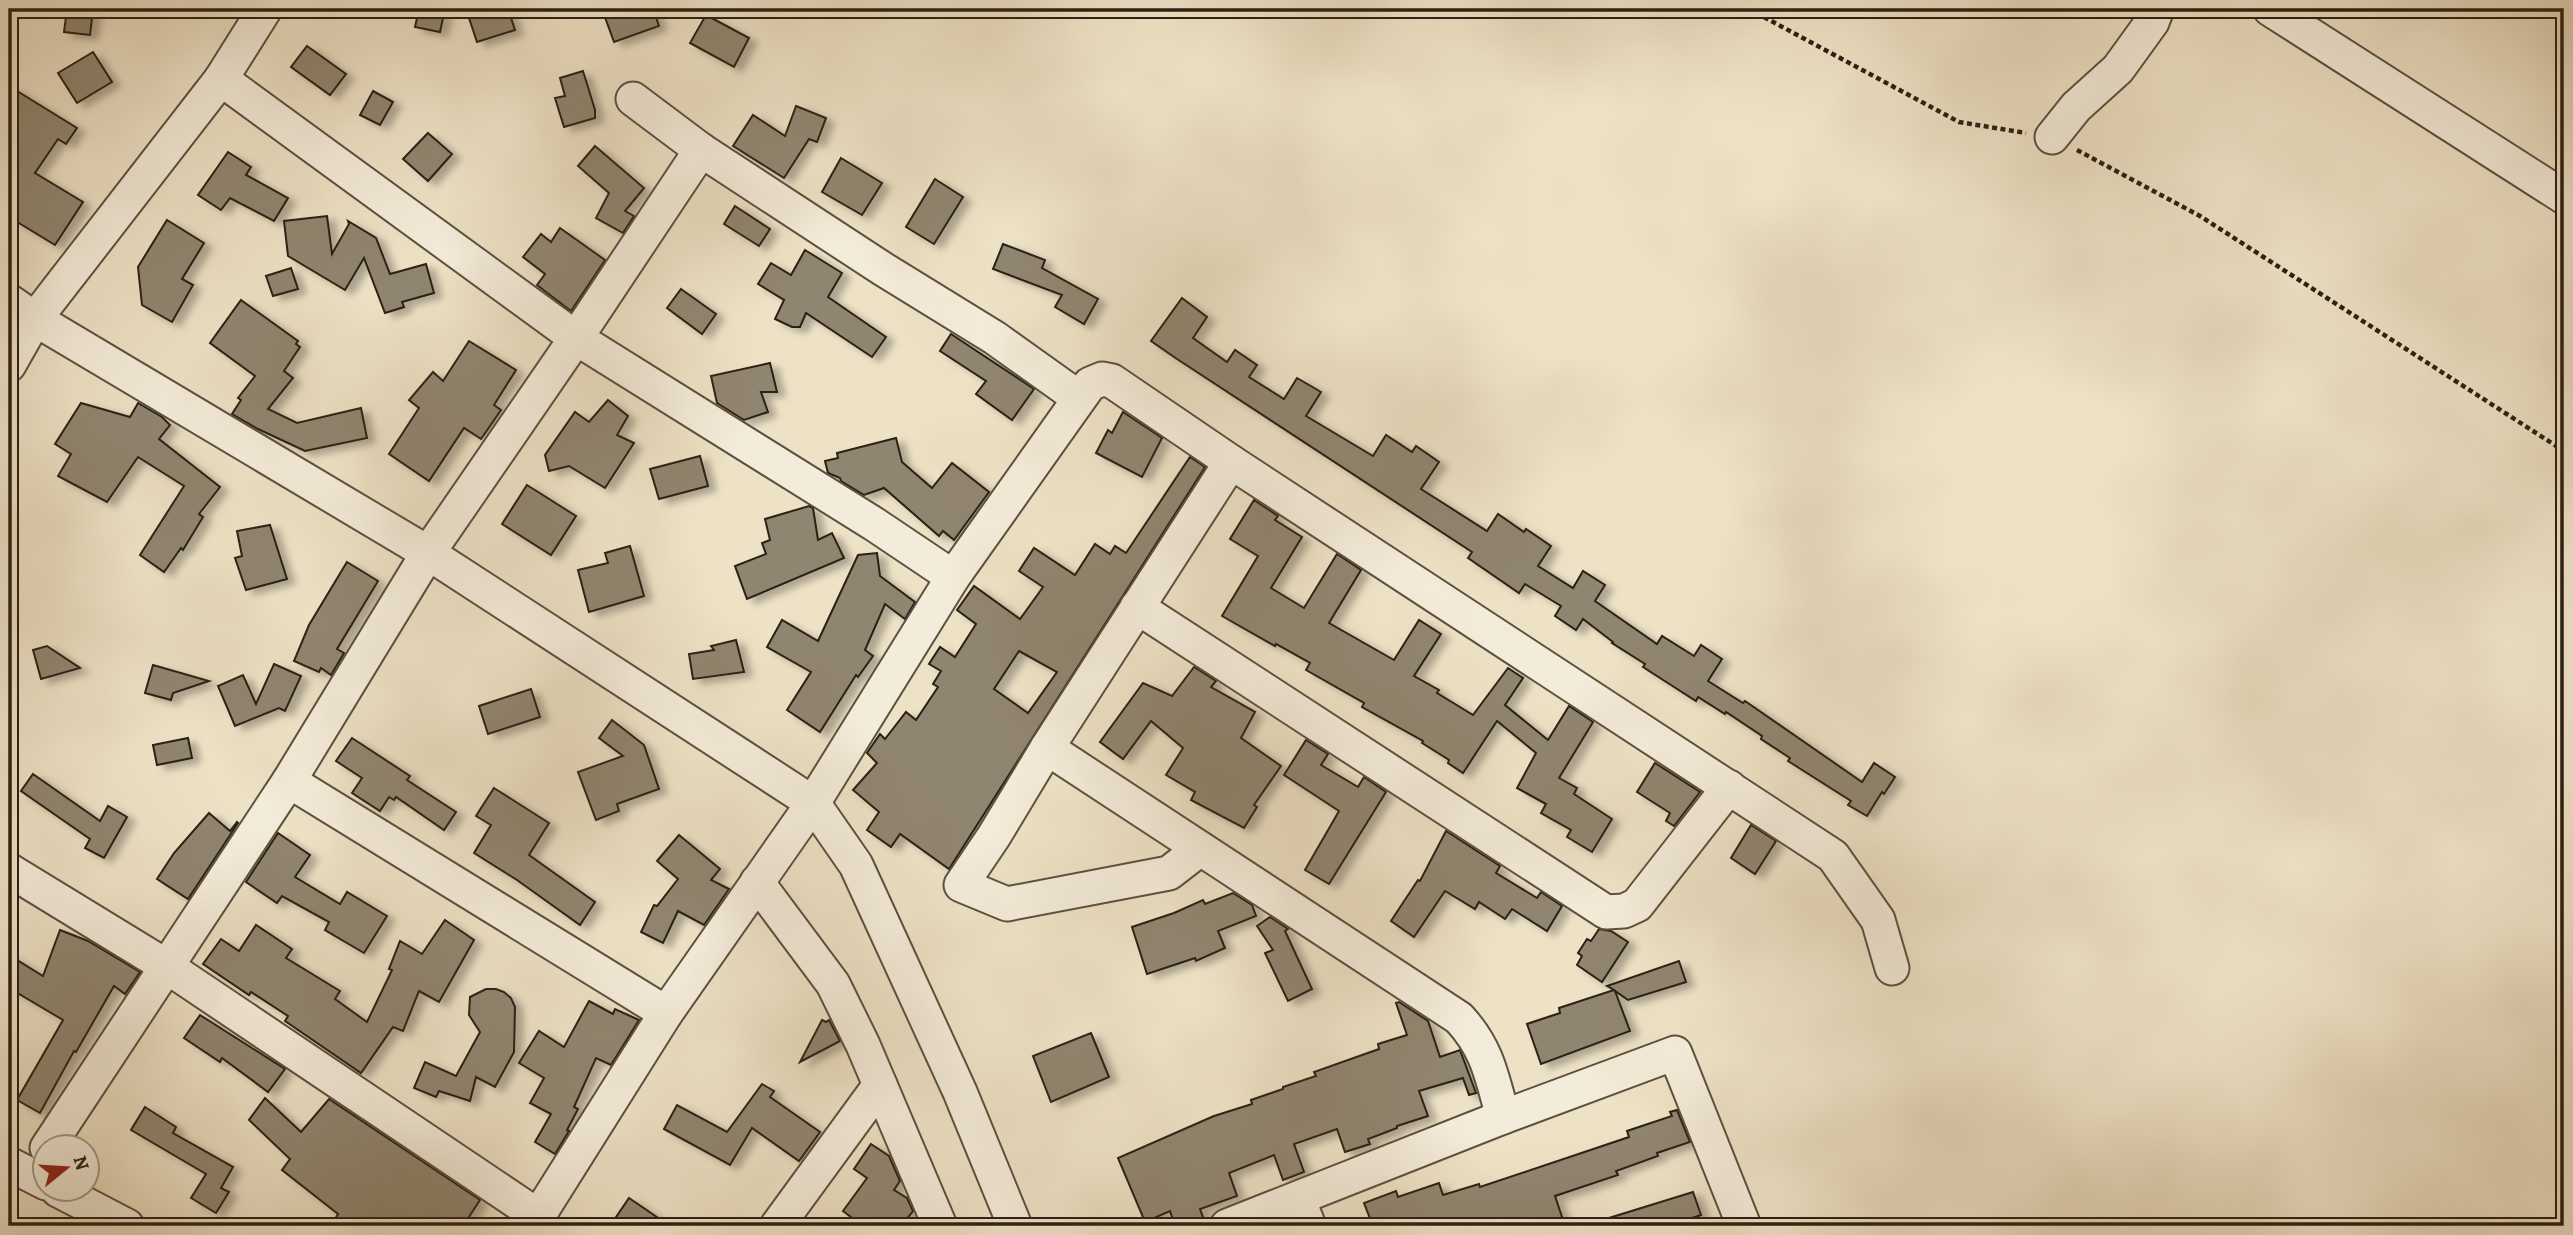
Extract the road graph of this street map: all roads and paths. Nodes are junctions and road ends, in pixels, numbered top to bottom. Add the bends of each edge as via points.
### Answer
1 (265, 9) edge
2 (1749, 9) edge
3 (2157, 9) edge
4 (2270, 9) edge
5 (220, 79) junction
6 (633, 99) dead end
7 (2052, 137) junction
8 (701, 150) junction
9 (2564, 197) edge
10 (22, 310) edge
11 (576, 338) junction
12 (9, 365) edge
13 (1079, 398) junction
14 (2564, 451) edge
15 (1231, 462) junction
16 (428, 553) junction
17 (953, 577) junction
18 (1136, 607) junction
19 (1047, 748) junction
20 (289, 781) junction
21 (1729, 787) junction
22 (813, 803) junction
23 (1200, 849) junction
24 (9, 870) edge
25 (758, 882) junction
26 (166, 966) junction
27 (1892, 968) dead end
28 (666, 1013) junction
29 (880, 1085) junction
30 (1503, 1117) junction
31 (60, 1134) edge
32 (94, 1204) edge
33 (1304, 1213) edge
34 (535, 1221) edge
35 (127, 1226) edge
36 (776, 1226) edge
37 (940, 1226) edge
38 (1015, 1226) edge
39 (1227, 1226) edge
40 (1744, 1226) edge

1 - 5 street
2 - 7 path via 1959,122
3 - 7 street via 2118,69 2076,107
4 - 9 street
5 - 10 street
5 - 11 street
6 - 8 street
7 - 14 path via 2200,216
8 - 11 street
8 - 13 street via 995,338
10 - 12 street
10 - 16 street
11 - 16 street
11 - 17 street
13 - 15 street via 1090,384 1112,381
13 - 17 street
15 - 18 street
15 - 21 street
16 - 20 street
16 - 22 street
17 - 22 street
18 - 19 street
18 - 21 street via 1606,912 1637,905
19 - 23 street
19 - 23 street via 961,885 1007,904 1170,873
20 - 26 street
20 - 28 street
21 - 27 street via 1833,856 1878,920
22 - 25 street
22 - 38 street via 856,865 960,1092
23 - 30 street via 1460,1018 1485,1056
24 - 26 street
25 - 28 street
25 - 29 street via 833,984
26 - 31 street
26 - 34 street
28 - 34 street
29 - 36 street
29 - 37 street
30 - 33 street
30 - 40 street via 1675,1053
32 - 35 street
33 - 39 street

